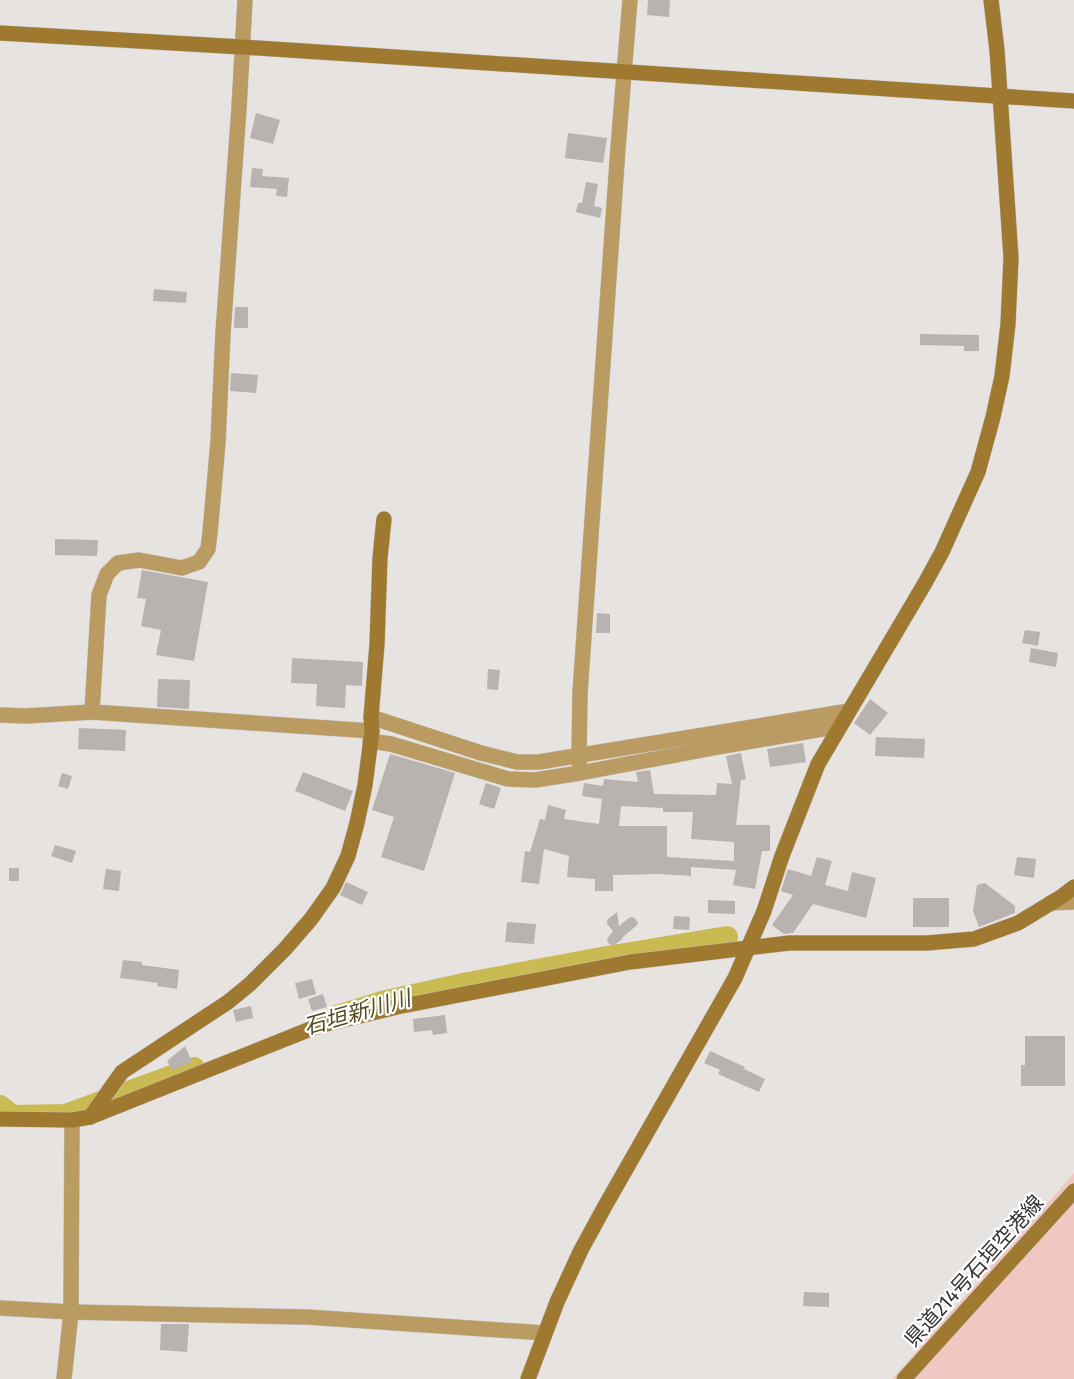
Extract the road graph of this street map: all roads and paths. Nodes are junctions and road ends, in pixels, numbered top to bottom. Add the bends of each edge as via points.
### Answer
1 (245, 0) edge
2 (630, 0) edge
3 (991, 0) edge
4 (0, 33) edge
5 (242, 47) junction
6 (626, 72) junction
7 (1000, 96) junction
8 (1074, 101) edge
9 (384, 519) dead end
10 (849, 711) junction
11 (92, 712) junction
12 (0, 714) edge
13 (840, 726) junction
14 (371, 730) junction
15 (579, 756) junction
16 (580, 773) junction
17 (1074, 887) edge
18 (1074, 902) edge
19 (1050, 903) junction
20 (748, 948) junction
21 (90, 1117) junction
22 (0, 1119) edge
23 (72, 1120) junction
24 (1074, 1191) edge
25 (0, 1308) edge
26 (71, 1312) junction
27 (545, 1333) junction
28 (64, 1379) edge
29 (528, 1379) edge
30 (904, 1379) edge

1 - 5 street
2 - 6 street
3 - 7 street
4 - 5 street
5 - 6 street
5 - 11 street via 208,549 199,562 182,568 139,560 118,563 107,574 99,595
6 - 7 street
6 - 15 street via 580,693
7 - 8 street
7 - 10 street via 1011,258 1008,324 993,417 978,472 942,552
9 - 14 street
10 - 13 street
10 - 15 street
11 - 12 street
11 - 14 street
13 - 16 street
13 - 20 street via 818,764
14 - 15 street via 517,762
14 - 16 street via 391,744 508,779 535,780
14 - 21 street via 357,823 333,888 285,949 243,990 122,1072
15 - 16 street
17 - 19 street
18 - 19 street
19 - 20 street via 1018,923 975,939 789,943
20 - 21 street via 630,962 318,1026
20 - 27 street via 735,978 581,1250
21 - 23 street
22 - 23 street
23 - 26 street
24 - 30 street, 県道214号石垣空港線
25 - 26 street
26 - 27 street via 307,1317
26 - 28 street
27 - 29 street

